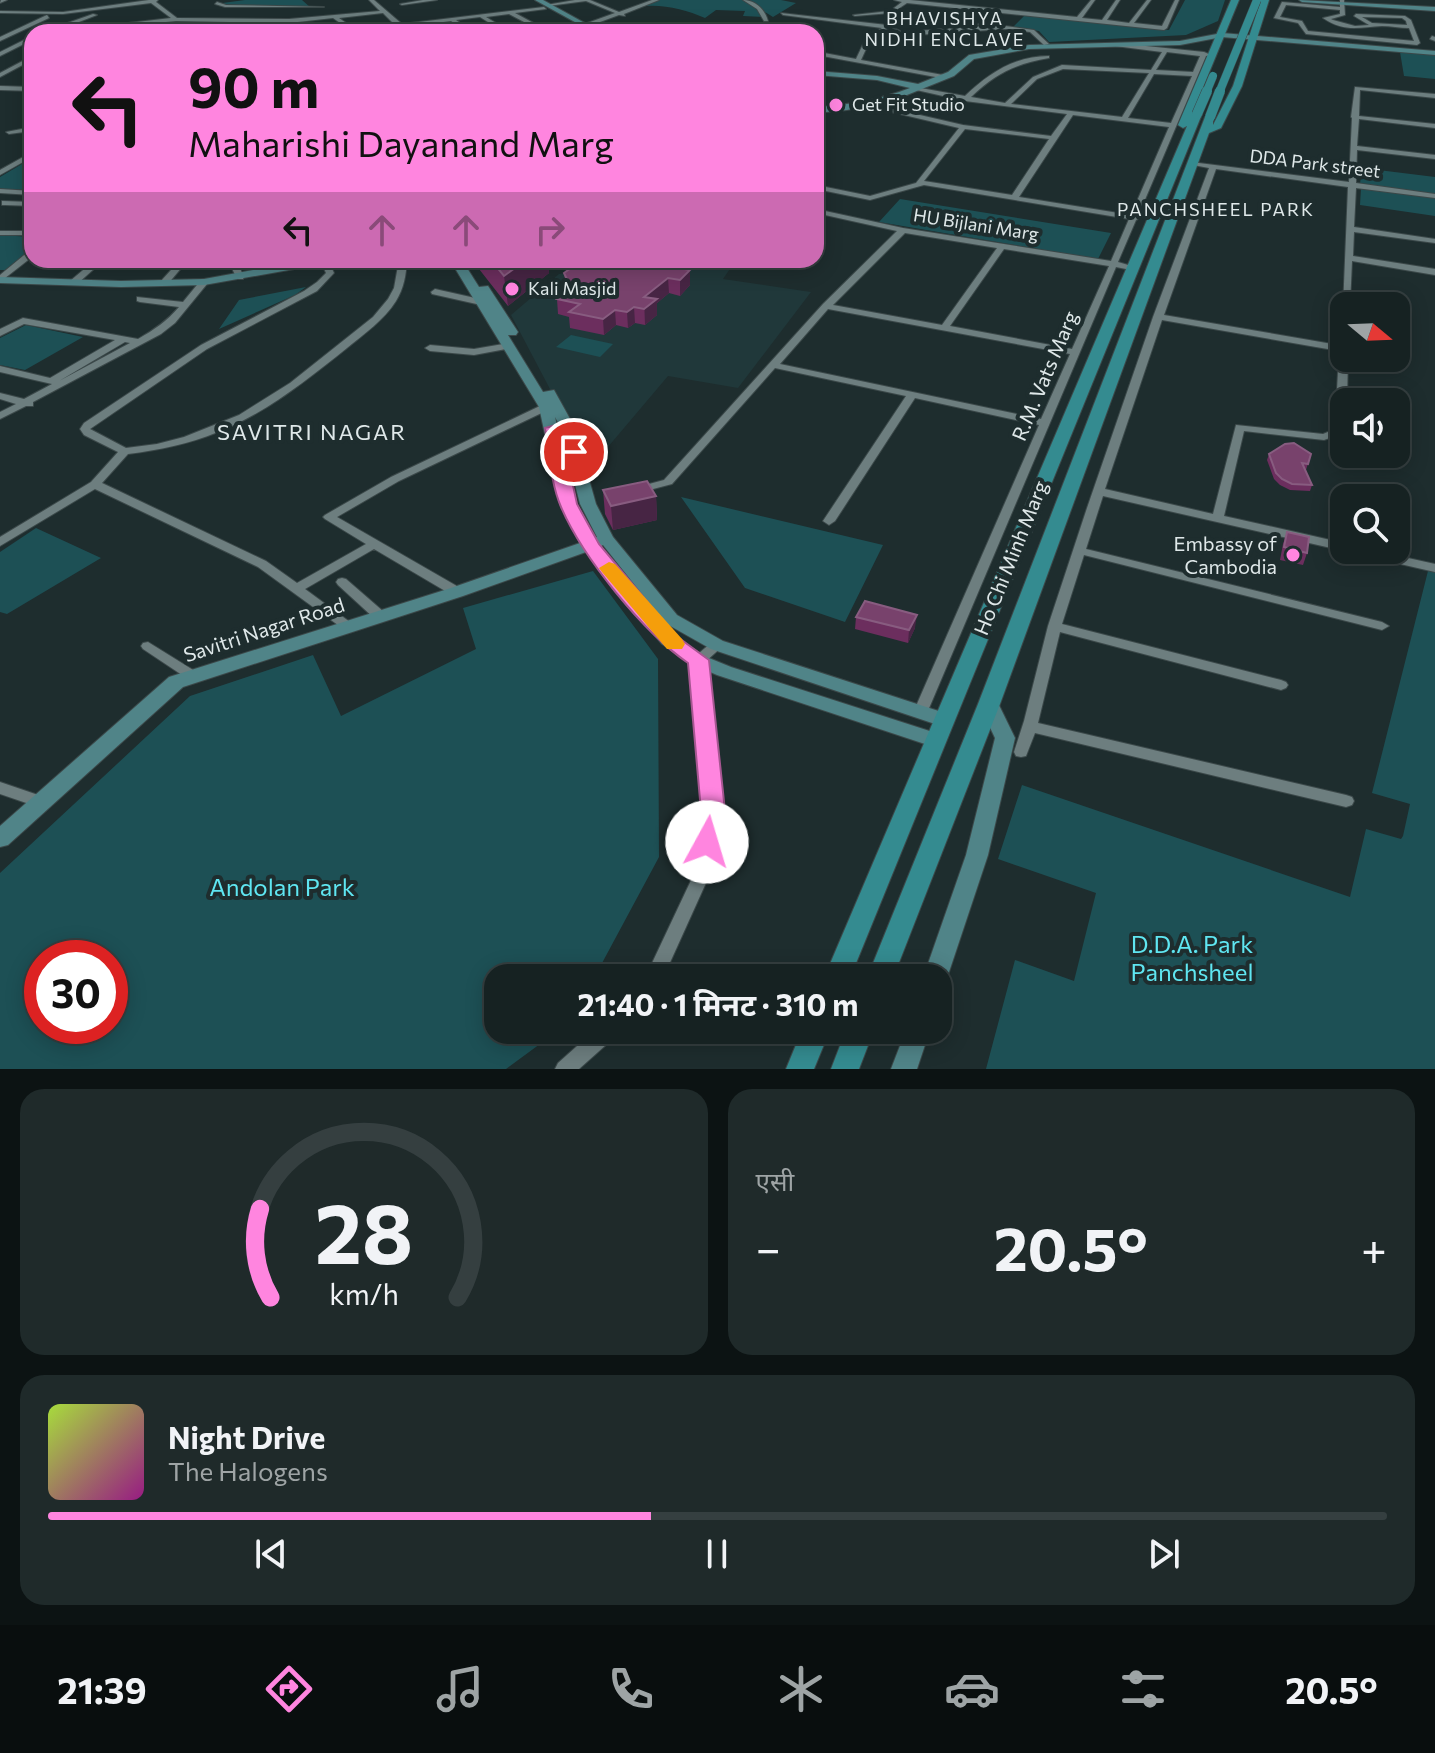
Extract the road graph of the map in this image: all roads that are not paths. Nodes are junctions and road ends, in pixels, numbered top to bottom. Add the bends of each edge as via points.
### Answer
1 (117, 0) edge
2 (237, 0) edge
3 (314, 0) edge
4 (371, 0) edge
5 (379, 0) edge
6 (435, 0) edge
7 (533, 0) edge
8 (586, 0) edge
9 (630, 0) edge
10 (657, 0) edge
11 (745, 0) edge
12 (896, 0) edge
13 (1026, 0) edge
14 (1093, 0) edge
15 (1118, 0) edge
16 (1149, 0) edge
17 (1176, 0) edge
18 (1235, 0) edge
19 (1247, 0) edge
20 (1257, 0) edge
21 (1265, 0) edge
22 (1302, 0) edge
23 (81, 1) edge
24 (151, 1) edge
25 (215, 1) edge
26 (906, 1) edge
27 (925, 2) edge
28 (1060, 2) edge
29 (159, 3) edge
30 (1376, 3) edge
31 (402, 4) dead end
32 (1342, 4) edge
33 (91, 5) dead end
34 (642, 5) junction
35 (1363, 5) junction
36 (546, 6) junction
37 (322, 7) junction
38 (470, 9) junction
39 (1435, 9) edge
40 (826, 11) dead end
41 (0, 12) edge
42 (383, 12) junction
43 (509, 12) junction
44 (891, 12) junction
45 (60, 13) junction
46 (1368, 13) junction
47 (783, 14) dead end
48 (418, 15) dead end
49 (623, 15) junction
50 (1046, 15) junction
51 (481, 16) junction
52 (1228, 17) junction
53 (1261, 17) junction
54 (336, 18) junction
55 (176, 19) junction
56 (451, 19) junction
57 (1078, 19) junction
58 (766, 20) dead end
59 (0, 21) edge
60 (270, 21) junction
61 (34, 22) junction
62 (73, 22) junction
63 (1103, 22) junction
64 (29, 24) edge
65 (66, 24) edge
66 (76, 24) edge
67 (136, 24) edge
68 (266, 24) edge
69 (345, 24) edge
70 (397, 24) edge
71 (414, 24) edge
72 (458, 24) edge
73 (494, 24) edge
74 (532, 24) edge
75 (578, 24) edge
76 (603, 24) edge
77 (1131, 24) junction
78 (1371, 24) junction
79 (24, 26) edge
80 (887, 27) junction
81 (1411, 27) junction
82 (0, 28) edge
83 (20, 28) junction
84 (24, 28) edge
85 (1005, 28) junction
86 (1355, 28) junction
87 (1257, 32) junction
88 (895, 33) junction
89 (1223, 33) junction
90 (876, 34) junction
91 (1356, 37) junction
92 (0, 39) edge
93 (1179, 39) junction
94 (1308, 40) junction
95 (24, 42) edge
96 (1074, 44) junction
97 (1047, 45) junction
98 (1117, 45) junction
99 (1037, 51) dead end
100 (1165, 51) junction
101 (1435, 51) edge
102 (1248, 53) junction
103 (0, 54) edge
104 (1209, 54) junction
105 (824, 55) edge
106 (24, 56) edge
107 (1047, 57) junction
108 (858, 61) junction
109 (24, 62) edge
110 (1062, 67) junction
111 (1154, 70) junction
112 (915, 71) junction
113 (1196, 74) junction
114 (0, 75) edge
115 (824, 75) edge
116 (1378, 75) dead end
117 (937, 77) junction
118 (905, 85) junction
119 (0, 88) edge
120 (24, 89) edge
121 (1379, 90) junction
122 (1435, 96) edge
123 (965, 99) junction
124 (872, 103) junction
125 (1006, 105) junction
126 (824, 109) edge
127 (1071, 113) junction
128 (1354, 117) junction
129 (1124, 119) junction
130 (1172, 125) junction
131 (1435, 126) edge
132 (963, 127) junction
133 (24, 130) edge
134 (1206, 131) junction
135 (9, 132) dead end
136 (1053, 138) junction
137 (1185, 139) junction
138 (1353, 147) junction
139 (1435, 157) edge
140 (24, 159) edge
141 (0, 162) edge
142 (18, 162) junction
143 (1191, 164) junction
144 (1213, 167) junction
145 (0, 173) edge
146 (921, 184) junction
147 (1353, 185) junction
148 (824, 189) edge
149 (0, 191) edge
150 (24, 192) edge
151 (1435, 196) edge
152 (1014, 198) junction
153 (5, 203) dead end
154 (24, 204) edge
155 (824, 213) edge
156 (1136, 218) junction
157 (1351, 229) junction
158 (903, 230) junction
159 (0, 233) edge
160 (24, 233) edge
161 (1435, 241) edge
162 (1002, 246) junction
163 (1349, 258) junction
164 (24, 260) edge
165 (1123, 266) junction
166 (91, 268) edge
167 (177, 268) edge
168 (236, 268) edge
169 (285, 268) edge
170 (328, 268) edge
171 (403, 268) edge
172 (461, 268) edge
173 (471, 268) edge
174 (1435, 272) edge
175 (240, 277) junction
176 (0, 279) edge
177 (204, 282) junction
178 (73, 283) junction
179 (164, 283) junction
180 (435, 292) dead end
181 (1347, 292) edge
182 (140, 299) dead end
183 (481, 302) junction
184 (185, 305) junction
185 (826, 306) junction
186 (1158, 317) junction
187 (944, 328) junction
188 (0, 333) edge
189 (122, 340) junction
190 (139, 342) junction
191 (509, 346) junction
192 (430, 348) dead end
193 (1074, 352) junction
194 (773, 365) junction
195 (0, 369) edge
196 (51, 381) junction
197 (65, 384) junction
198 (912, 395) junction
199 (0, 396) edge
200 (29, 404) junction
201 (546, 407) junction
202 (0, 416) edge
203 (1044, 423) junction
204 (560, 427) junction
205 (125, 451) junction
206 (95, 484) junction
207 (1101, 492) junction
208 (629, 493) edge
209 (1218, 519) junction
210 (829, 521) dead end
211 (0, 542) edge
212 (598, 542) junction
213 (374, 544) junction
214 (1330, 544) edge
215 (1081, 551) junction
216 (1410, 562) edge
217 (1435, 568) edge
218 (342, 582) dead end
219 (295, 589) junction
220 (457, 592) junction
221 (379, 615) junction
222 (347, 625) junction
223 (1055, 626) junction
224 (1382, 626) dead end
225 (717, 645) junction
226 (148, 646) dead end
227 (698, 660) junction
228 (193, 676) junction
229 (823, 680) junction
230 (1281, 685) dead end
231 (810, 700) junction
232 (881, 700) junction
233 (989, 704) junction
234 (920, 713) junction
235 (870, 718) junction
236 (1031, 727) junction
237 (939, 730) junction
238 (1021, 752) dead end
239 (0, 788) edge
240 (1346, 801) dead end
241 (41, 802) junction
242 (0, 839) edge
243 (660, 964) edge
244 (843, 964) edge
245 (886, 964) edge
246 (940, 964) edge
247 (593, 1044) edge
248 (810, 1044) edge
249 (855, 1044) edge
250 (913, 1044) edge
251 (565, 1069) edge
252 (800, 1069) edge
253 (845, 1069) edge
254 (904, 1069) edge

1 - 33 street
2 - 25 street
3 - 37 street
4 - 5 street
4 - 42 street
6 - 31 street
7 - 36 street
7 - 38 street
8 - 36 street
8 - 49 street
9 - 34 street
10 - 34 street
11 - 58 street
12 - 26 street
13 - 28 street
14 - 57 street
15 - 63 street
16 - 77 street
17 - 77 street via 1164,28
18 - 52 main road
19 - 137 main road, bridge
20 - 134 main road, bridge
21 - 53 main road
22 - 32 street
23 - 45 street
24 - 29 street
24 - 45 street
25 - 37 street via 225,6
26 - 27 street
26 - 44 street
27 - 50 street
28 - 50 street
29 - 55 street
29 - 62 street
30 - 35 street
30 - 39 street
32 - 35 street
32 - 86 street via 1343,15 1326,18
32 - 91 street via 1284,3 1277,18 1300,22 1304,32
34 - 49 street
35 - 46 street
36 - 43 street
36 - 75 street
37 - 54 street
38 - 48 street
38 - 51 street
40 - 44 street via 862,16
41 - 45 street
42 - 54 street
42 - 70 street
43 - 51 street
43 - 74 street
44 - 85 street
45 - 61 street
45 - 62 street
46 - 78 street via 1356,16
46 - 81 street via 1405,18
47 - 80 street
49 - 76 street
50 - 57 street
51 - 56 street
51 - 73 street
52 - 53 main road
52 - 89 main road
52 - 93 street
53 - 87 main road
54 - 60 street
54 - 69 street
55 - 60 street
55 - 67 street
56 - 71 street
56 - 72 street
57 - 63 street
59 - 61 street
60 - 68 street
61 - 64 street
62 - 65 street
62 - 66 street
63 - 77 street
78 - 81 street
78 - 86 street via 1372,28
79 - 83 street
80 - 88 street
80 - 90 street
81 - 91 street via 1417,43
82 - 83 street
83 - 84 street
83 - 92 street
85 - 88 street
85 - 97 street via 1032,31
86 - 91 street
87 - 89 street
87 - 94 street
87 - 101 street
87 - 102 main road
88 - 90 street
89 - 93 street
89 - 98 street via 1180,43
89 - 104 main road
90 - 108 street
93 - 96 street
94 - 101 street
94 - 102 street via 1266,41
95 - 103 street
96 - 97 street
96 - 98 street
97 - 117 street via 974,54
97 - 118 street via 976,55 951,74
98 - 100 street
99 - 107 street
100 - 104 street
100 - 111 street
102 - 104 main road
102 - 134 main road via 1225,113 1218,126
103 - 106 street
104 - 113 street, R.M. Vats Marg
104 - 137 main road via 1186,113
105 - 108 street
107 - 110 street
107 - 123 street via 1003,67
108 - 112 street
109 - 114 street
110 - 111 street
110 - 125 street via 1035,78
111 - 113 street
111 - 129 street
112 - 117 street
112 - 118 street
113 - 130 street, R.M. Vats Marg
115 - 118 street
116 - 121 street
117 - 118 street
117 - 118 street
118 - 123 street
118 - 124 street
118 - 124 street
119 - 120 street
121 - 122 street
121 - 128 street via 1357,88
123 - 125 street
124 - 126 street
124 - 132 street
125 - 127 street
127 - 129 street
127 - 136 street
128 - 131 street
128 - 138 street
129 - 130 street
130 - 156 street, R.M. Vats Marg
132 - 136 street
132 - 146 street
133 - 135 street
134 - 143 main road, Ho Chi Minh Marg
136 - 152 street
137 - 165 main road, Ho Chi Minh Marg
138 - 139 street
138 - 147 street
140 - 142 street
141 - 142 street
142 - 145 street
143 - 144 street, DDA Park street
143 - 233 main road, Ho Chi Minh Marg
144 - 147 street, DDA Park street
144 - 186 street
146 - 148 street via 870,198
146 - 152 street
147 - 151 street, DDA Park street
147 - 157 street
149 - 150 street
152 - 156 street
153 - 154 street
155 - 158 street, HU Bijlani Marg
156 - 165 street, R.M. Vats Marg
157 - 161 street
157 - 163 street
158 - 162 street, HU Bijlani Marg
158 - 185 street
159 - 160 street
162 - 165 street, HU Bijlani Marg
162 - 187 street
163 - 174 street
163 - 181 street
164 - 176 street
165 - 193 street, R.M. Vats Marg
165 - 237 main road, Ho Chi Minh Marg
166 - 178 street
167 - 179 street
168 - 175 street
169 - 175 street
170 - 205 street via 330,273 304,295 199,347 85,428
171 - 205 street via 394,303 275,401 179,443
172 - 183 street
173 - 204 street via 499,309
175 - 177 street
176 - 178 street
177 - 179 street
177 - 184 street
178 - 179 street
180 - 183 street
182 - 184 street
183 - 191 street
184 - 190 street via 172,321
185 - 187 street
185 - 194 street
186 - 207 street
186 - 209 street via 1344,349 1340,431 1324,437 1240,427
187 - 193 street
188 - 189 street via 23,321
189 - 190 street
189 - 196 street
190 - 197 street
191 - 192 street via 474,352
191 - 201 street
193 - 203 street, R.M. Vats Marg
194 - 198 street
194 - 208 street via 668,482
195 - 196 street
196 - 197 street
197 - 200 street
198 - 203 street
198 - 210 street
199 - 200 street
200 - 202 street
201 - 204 street
201 - 213 street via 395,479 329,517
203 - 234 street, R.M. Vats Marg
204 - 212 street via 568,504
205 - 206 street
206 - 211 street
206 - 219 street via 262,564
207 - 209 street
207 - 215 street
209 - 214 street
212 - 220 street, Savitri Nagar Road
212 - 225 street via 671,619
212 - 227 street via 668,640
213 - 219 street
213 - 220 street
215 - 223 street
215 - 224 street
216 - 217 street
218 - 221 street
219 - 222 street
220 - 221 street, Savitri Nagar Road
221 - 222 street, Savitri Nagar Road
222 - 228 street, Savitri Nagar Road
223 - 230 street
223 - 236 street
225 - 227 street
225 - 229 street
226 - 228 street
227 - 231 street
227 - 243 street via 713,811 702,874
228 - 241 street, Savitri Nagar Road via 176,682
229 - 231 street
229 - 232 street
231 - 235 street
232 - 234 street
232 - 235 street
233 - 245 main road, Ho Chi Minh Marg
233 - 246 street via 1005,738 977,855
234 - 237 street
235 - 237 street
236 - 238 street
236 - 240 street
237 - 244 main road, Ho Chi Minh Marg
239 - 241 street
241 - 242 street, Savitri Nagar Road
247 - 251 street
248 - 252 main road
249 - 253 main road
250 - 254 street

